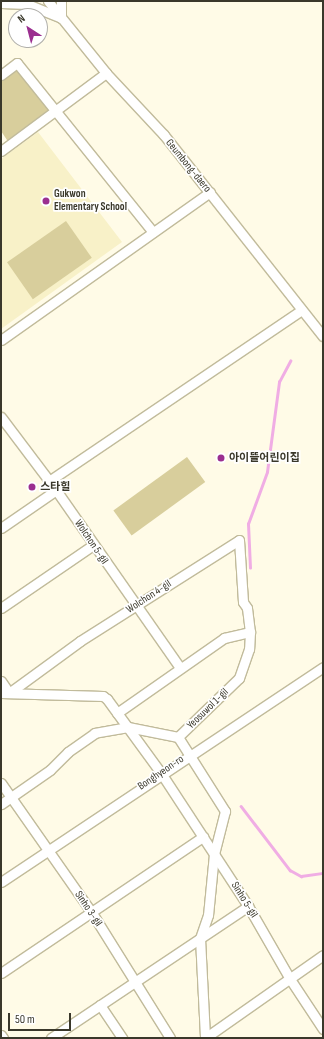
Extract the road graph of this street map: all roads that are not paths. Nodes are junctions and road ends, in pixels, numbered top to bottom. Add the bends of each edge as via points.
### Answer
1 (48, 1) edge
2 (61, 1) edge
3 (1, 2) edge
4 (61, 18) junction
5 (106, 73) junction
6 (1, 75) edge
7 (54, 112) junction
8 (1, 151) edge
9 (210, 192) junction
10 (154, 232) junction
11 (302, 310) junction
12 (323, 336) edge
13 (1, 340) edge
14 (1, 417) edge
15 (4, 427) edge
16 (49, 480) junction
17 (56, 490) junction
18 (1, 528) edge
19 (93, 545) junction
20 (243, 602) joint
21 (136, 605) junction
22 (1, 608) edge
23 (250, 632) junction
24 (323, 667) edge
25 (180, 668) junction
26 (1, 681) edge
27 (5, 693) edge
28 (117, 713) junction
29 (128, 727) junction
30 (178, 737) junction
31 (188, 755) junction
32 (161, 773) junction
33 (1, 783) edge
34 (10, 796) junction
35 (1, 804) edge
36 (203, 837) junction
37 (49, 850) junction
38 (214, 854) junction
39 (1, 882) edge
40 (248, 906) junction
41 (92, 913) junction
42 (200, 938) junction
43 (323, 955) edge
44 (1, 974) edge
45 (290, 979) junction
46 (136, 981) junction
47 (100, 1005) junction
48 (323, 1029) edge
49 (1, 1035) edge
50 (3, 1038) edge
51 (51, 1038) edge
52 (122, 1038) edge
53 (170, 1038) edge
54 (205, 1038) edge

1 - 4 street, Geumbong-daero
2 - 4 street
3 - 4 street via 28,4
4 - 5 street, Geumbong-daero
5 - 7 street
5 - 9 street, Geumbong-daero via 164,135
6 - 7 street via 17,63
7 - 8 street
7 - 10 street
9 - 10 street
9 - 11 street, Geumbong-daero
10 - 13 street
11 - 12 street, Geumbong-daero
11 - 16 street
14 - 15 street, Wolchon 5-gil
15 - 16 street, Wolchon 5-gil
16 - 17 street, Wolchon 5-gil
17 - 18 street
17 - 19 street, Wolchon 5-gil
19 - 21 street, Wolchon 5-gil
19 - 22 street
20 - 21 street, Wolchon 4-gil via 240,540
20 - 23 street, Yeosuwol 1-gil via 247,608
21 - 25 street, Wolchon 5-gil
21 - 27 street, Wolchon 4-gil
23 - 25 street via 224,638
23 - 30 street, Yeosuwol 1-gil via 249,648 239,678
24 - 31 street, Bonghyeon-ro
25 - 28 street
26 - 27 street
27 - 28 street, Sinho 5-gil via 103,696
28 - 29 street, Sinho 5-gil
29 - 30 street, Yeosuwol 1-gil
29 - 32 street, Sinho 5-gil
29 - 34 street, Yeosuwol 1-gil via 95,733 68,752 50,770
30 - 31 street
31 - 32 street, Bonghyeon-ro
31 - 38 street via 225,811
32 - 36 street, Sinho 5-gil
32 - 37 street, Bonghyeon-ro
33 - 34 street, Sinho 3-gil
34 - 35 street, Yeosuwol 1-gil
34 - 37 street, Sinho 3-gil
36 - 38 street, Sinho 5-gil
36 - 41 street
37 - 39 street, Bonghyeon-ro
37 - 41 street, Sinho 3-gil
38 - 40 street, Sinho 5-gil
38 - 42 street via 208,915
40 - 42 street
40 - 45 street, Sinho 5-gil
41 - 44 street
41 - 46 street, Sinho 3-gil
42 - 46 street
42 - 54 street
43 - 45 street
45 - 48 street, Sinho 5-gil
45 - 54 street
46 - 47 street
46 - 53 street, Sinho 3-gil
47 - 51 street
47 - 52 street
49 - 50 street

